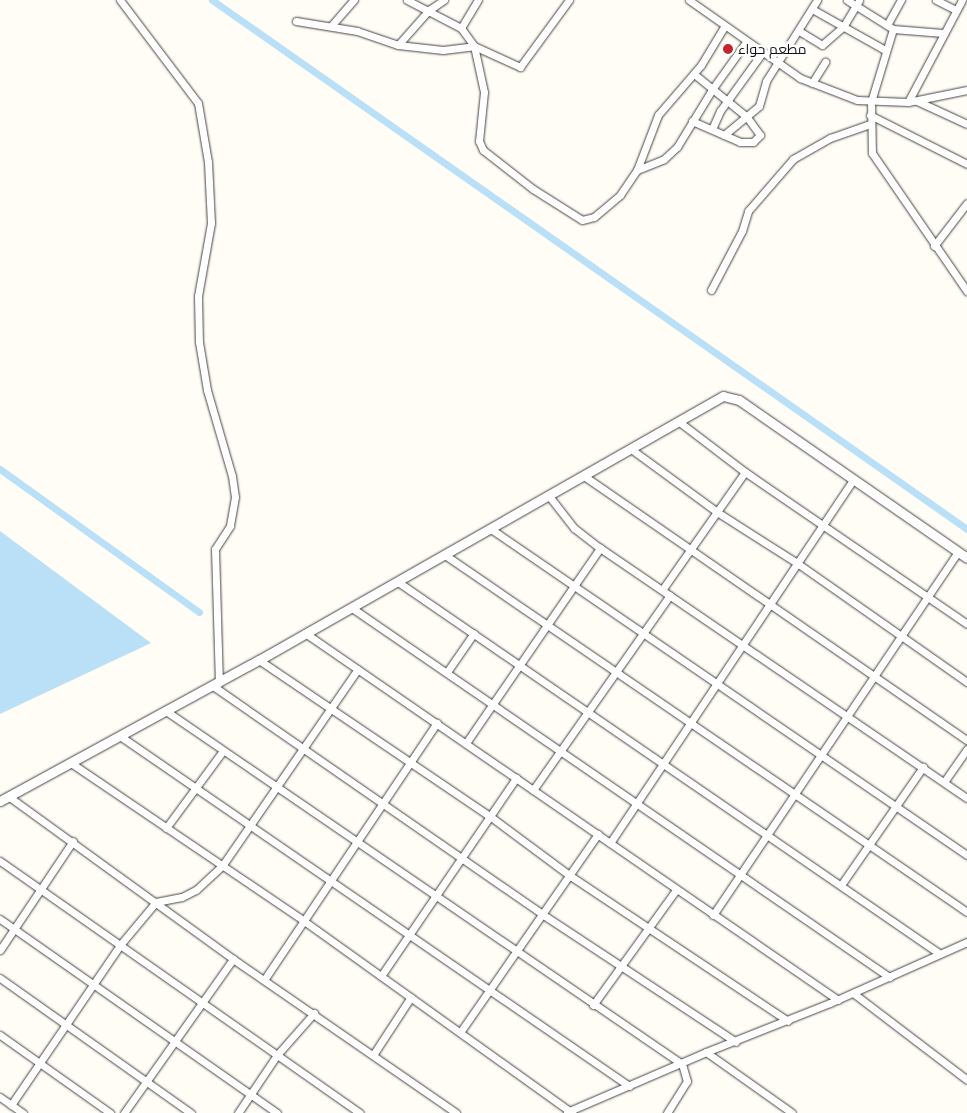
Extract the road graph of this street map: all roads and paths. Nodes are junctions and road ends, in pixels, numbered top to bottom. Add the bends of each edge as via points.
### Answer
1 (120, 0) edge
2 (354, 0) edge
3 (407, 0) edge
4 (444, 0) edge
5 (478, 0) edge
6 (569, 0) edge
7 (689, 0) edge
8 (817, 0) edge
9 (847, 0) edge
10 (936, 0) edge
11 (962, 0) edge
12 (897, 1) edge
13 (857, 3) edge
14 (812, 9) junction
15 (429, 10) junction
16 (956, 10) junction
17 (296, 21) dead end
18 (331, 26) junction
19 (724, 27) junction
20 (843, 27) junction
21 (890, 27) junction
22 (461, 28) junction
23 (799, 31) junction
24 (943, 33) junction
25 (746, 42) junction
26 (398, 45) junction
27 (474, 46) junction
28 (886, 50) junction
29 (762, 53) junction
30 (825, 62) dead end
31 (778, 64) junction
32 (694, 74) junction
33 (812, 83) junction
34 (712, 88) junction
35 (967, 90) edge
36 (916, 101) junction
37 (728, 102) junction
38 (871, 102) junction
39 (908, 102) junction
40 (870, 115) junction
41 (747, 117) junction
42 (692, 121) junction
43 (870, 124) junction
44 (967, 124) edge
45 (712, 129) junction
46 (724, 135) junction
47 (967, 164) edge
48 (637, 170) junction
49 (967, 203) edge
50 (934, 246) junction
51 (711, 290) dead end
52 (967, 290) edge
53 (678, 421) junction
54 (631, 449) junction
55 (745, 472) junction
56 (584, 476) junction
57 (854, 479) junction
58 (549, 496) junction
59 (717, 512) junction
60 (823, 527) junction
61 (491, 529) junction
62 (600, 548) junction
63 (692, 550) junction
64 (958, 552) junction
65 (446, 555) junction
66 (967, 558) edge
67 (797, 563) junction
68 (398, 582) junction
69 (574, 587) junction
70 (662, 590) junction
71 (670, 595) junction
72 (926, 597) junction
73 (770, 603) junction
74 (352, 608) junction
75 (967, 624) edge
76 (547, 626) junction
77 (643, 632) junction
78 (306, 633) junction
79 (474, 633) junction
80 (900, 636) junction
81 (743, 644) junction
82 (260, 660) junction
83 (521, 665) junction
84 (358, 669) junction
85 (447, 672) junction
86 (617, 672) junction
87 (874, 676) junction
88 (967, 682) edge
89 (717, 683) junction
90 (216, 684) junction
91 (493, 704) junction
92 (331, 709) junction
93 (166, 711) junction
94 (589, 711) junction
95 (847, 716) junction
96 (437, 723) junction
97 (690, 723) junction
98 (120, 736) junction
99 (967, 740) edge
100 (466, 743) junction
101 (305, 749) junction
102 (967, 749) edge
103 (561, 750) junction
104 (222, 752) junction
105 (820, 755) junction
106 (662, 762) junction
107 (71, 763) junction
108 (410, 763) junction
109 (923, 768) junction
110 (516, 778) junction
111 (944, 782) junction
112 (194, 788) junction
113 (277, 788) junction
114 (533, 790) junction
115 (793, 796) junction
116 (4, 798) edge
117 (967, 798) edge
118 (384, 802) junction
119 (637, 803) junction
120 (896, 806) junction
121 (491, 817) junction
122 (166, 828) junction
123 (251, 828) junction
124 (598, 834) junction
125 (767, 835) junction
126 (356, 840) junction
127 (73, 841) junction
128 (610, 843) junction
129 (869, 845) junction
130 (967, 855) edge
131 (465, 857) junction
132 (0, 861) edge
133 (222, 866) junction
134 (569, 875) junction
135 (740, 875) junction
136 (328, 881) junction
137 (841, 885) junction
138 (40, 890) junction
139 (676, 890) junction
140 (437, 895) junction
141 (156, 902) junction
142 (967, 912) edge
143 (542, 914) junction
144 (713, 915) junction
145 (0, 919) edge
146 (304, 921) junction
147 (650, 928) junction
148 (15, 929) junction
149 (408, 936) junction
150 (967, 942) edge
151 (120, 945) junction
152 (0, 950) edge
153 (516, 953) junction
154 (940, 954) junction
155 (233, 958) junction
156 (622, 967) junction
157 (381, 976) junction
158 (890, 977) junction
159 (0, 978) edge
160 (264, 980) junction
161 (94, 983) junction
162 (490, 991) junction
163 (853, 993) junction
164 (411, 997) junction
165 (838, 1000) junction
166 (202, 1001) junction
167 (594, 1005) junction
168 (314, 1013) junction
169 (788, 1020) junction
170 (65, 1024) junction
171 (461, 1032) junction
172 (0, 1035) edge
173 (174, 1040) junction
174 (736, 1042) junction
175 (706, 1052) junction
176 (277, 1055) junction
177 (373, 1055) junction
178 (40, 1063) junction
179 (682, 1064) junction
180 (967, 1080) edge
181 (145, 1082) junction
182 (629, 1086) junction
183 (251, 1095) junction
184 (0, 1098) edge
185 (11, 1105) junction
186 (568, 1112) edge
187 (23, 1113) edge
188 (110, 1113) edge
189 (124, 1113) edge
190 (191, 1113) edge
191 (238, 1113) edge
192 (277, 1113) edge
193 (360, 1113) edge
194 (456, 1113) edge
195 (667, 1113) edge
196 (792, 1113) edge

1 - 90 street via 198,103 208,162 211,223 198,296 199,342 207,390 235,497 230,526 215,548
2 - 18 street
3 - 15 street
4 - 15 street
5 - 22 street
6 - 27 street via 520,67
7 - 19 street
8 - 14 street
9 - 13 street
10 - 16 street
11 - 16 street
12 - 21 street
13 - 20 street
13 - 21 street
14 - 20 street
14 - 23 street
15 - 22 street
15 - 26 street
16 - 24 street
17 - 18 street
18 - 26 street
19 - 25 street
19 - 32 street
20 - 23 street via 822,45
20 - 28 street
21 - 24 street
21 - 28 street
22 - 27 street
23 - 31 street
24 - 39 street
25 - 29 street
25 - 34 street
26 - 27 street via 443,50
27 - 48 street via 484,92 480,146 533,189 574,217 587,220 611,204
28 - 38 street
29 - 31 street
29 - 37 street
30 - 33 street
31 - 33 street
31 - 41 street via 765,85 762,101
32 - 34 street
32 - 48 street via 658,115
33 - 38 street
34 - 37 street
34 - 42 street
35 - 36 street
36 - 39 street
36 - 44 street
37 - 41 street
37 - 45 street
38 - 39 street
38 - 40 street
40 - 43 street
40 - 47 street
41 - 46 street
41 - 46 street via 760,132 757,140 744,143
42 - 45 street
42 - 48 street via 669,155
43 - 50 street via 874,159
43 - 51 street via 818,144 793,159 748,211
45 - 46 street
49 - 50 street
50 - 52 street
53 - 54 street
53 - 55 street
53 - 57 street via 712,400 729,396
54 - 56 street
54 - 59 street
55 - 59 street
55 - 60 street
56 - 58 street
56 - 63 street
57 - 60 street
57 - 64 street
58 - 61 street
58 - 62 street via 574,528
59 - 63 street
59 - 67 street
60 - 67 street
60 - 72 street
61 - 65 street
61 - 69 street
62 - 69 street
62 - 70 street
63 - 70 street
63 - 73 street
64 - 66 street
64 - 72 street
65 - 68 street
65 - 76 street
67 - 73 street
67 - 80 street
68 - 74 street
68 - 79 street
69 - 76 street
69 - 77 street
70 - 71 street
71 - 77 street
71 - 81 street
72 - 75 street
72 - 80 street
73 - 81 street
73 - 87 street
74 - 78 street
74 - 85 street
76 - 83 street
76 - 86 street
77 - 86 street
77 - 89 street
78 - 82 street
78 - 84 street
79 - 83 street
79 - 85 street
80 - 87 street
80 - 88 street
81 - 89 street
81 - 95 street
82 - 90 street
82 - 92 street
83 - 91 street
83 - 94 street
84 - 92 street
84 - 96 street
85 - 91 street
86 - 94 street
86 - 97 street
87 - 95 street
87 - 99 street
89 - 97 street
89 - 105 street
90 - 93 street
90 - 101 street
91 - 100 street
91 - 103 street
92 - 101 street
92 - 108 street
93 - 98 street
93 - 104 street
94 - 103 street
94 - 106 street
95 - 105 street
95 - 109 street
96 - 100 street
96 - 108 street
97 - 106 street
97 - 115 street
98 - 107 street
98 - 112 street
100 - 110 street
101 - 113 street
101 - 118 street
102 - 111 street
103 - 114 street
103 - 119 street
104 - 112 street
104 - 113 street
105 - 115 street
105 - 120 street
106 - 119 street
106 - 125 street
107 - 116 street
107 - 122 street
108 - 118 street
108 - 121 street
109 - 111 street
109 - 120 street
110 - 114 street
110 - 121 street
111 - 117 street
112 - 122 street
112 - 123 street
113 - 123 street
113 - 126 street
114 - 124 street
115 - 125 street
115 - 129 street
116 - 127 street
118 - 126 street
118 - 131 street
119 - 128 street
119 - 135 street
120 - 129 street
120 - 130 street
121 - 131 street
121 - 134 street
122 - 133 street
123 - 133 street
123 - 136 street
124 - 128 street
124 - 134 street
125 - 135 street
125 - 137 street
126 - 136 street
126 - 140 street
127 - 138 street
127 - 141 street
128 - 139 street
129 - 137 street
129 - 142 street
131 - 140 street
131 - 143 street
132 - 138 street
133 - 141 street via 196,890 182,897
133 - 146 street
134 - 143 street
134 - 147 street
135 - 144 street
135 - 158 street
136 - 146 street
136 - 149 street
137 - 154 street
138 - 148 street
138 - 151 street
139 - 144 street
139 - 147 street
140 - 149 street
140 - 153 street
141 - 151 street
141 - 155 street
143 - 153 street
143 - 156 street
144 - 165 street
145 - 148 street
146 - 157 street
146 - 160 street
147 - 156 street
147 - 169 street
148 - 152 street
148 - 161 street
149 - 157 street
149 - 162 street
150 - 154 street
151 - 161 street
151 - 166 street
153 - 162 street
153 - 167 street
154 - 158 street
155 - 160 street
155 - 166 street
156 - 167 street
156 - 174 street
157 - 164 street
158 - 163 street
159 - 170 street
160 - 168 street
161 - 170 street
161 - 173 street
162 - 171 street
162 - 182 street
163 - 165 street
163 - 180 street
164 - 171 street
164 - 177 street
165 - 169 street
166 - 173 street
166 - 176 street
167 - 179 street
168 - 176 street
168 - 177 street
169 - 174 street
170 - 178 street
170 - 181 street
171 - 186 street
172 - 178 street
173 - 181 street
173 - 183 street
174 - 175 street
175 - 179 street
175 - 196 street
176 - 183 street
176 - 193 street
177 - 194 street
178 - 185 street
178 - 188 street
179 - 182 street
179 - 195 street via 687,1081
181 - 189 street
181 - 190 street
182 - 186 street
183 - 191 street
183 - 192 street
184 - 185 street
185 - 187 street

